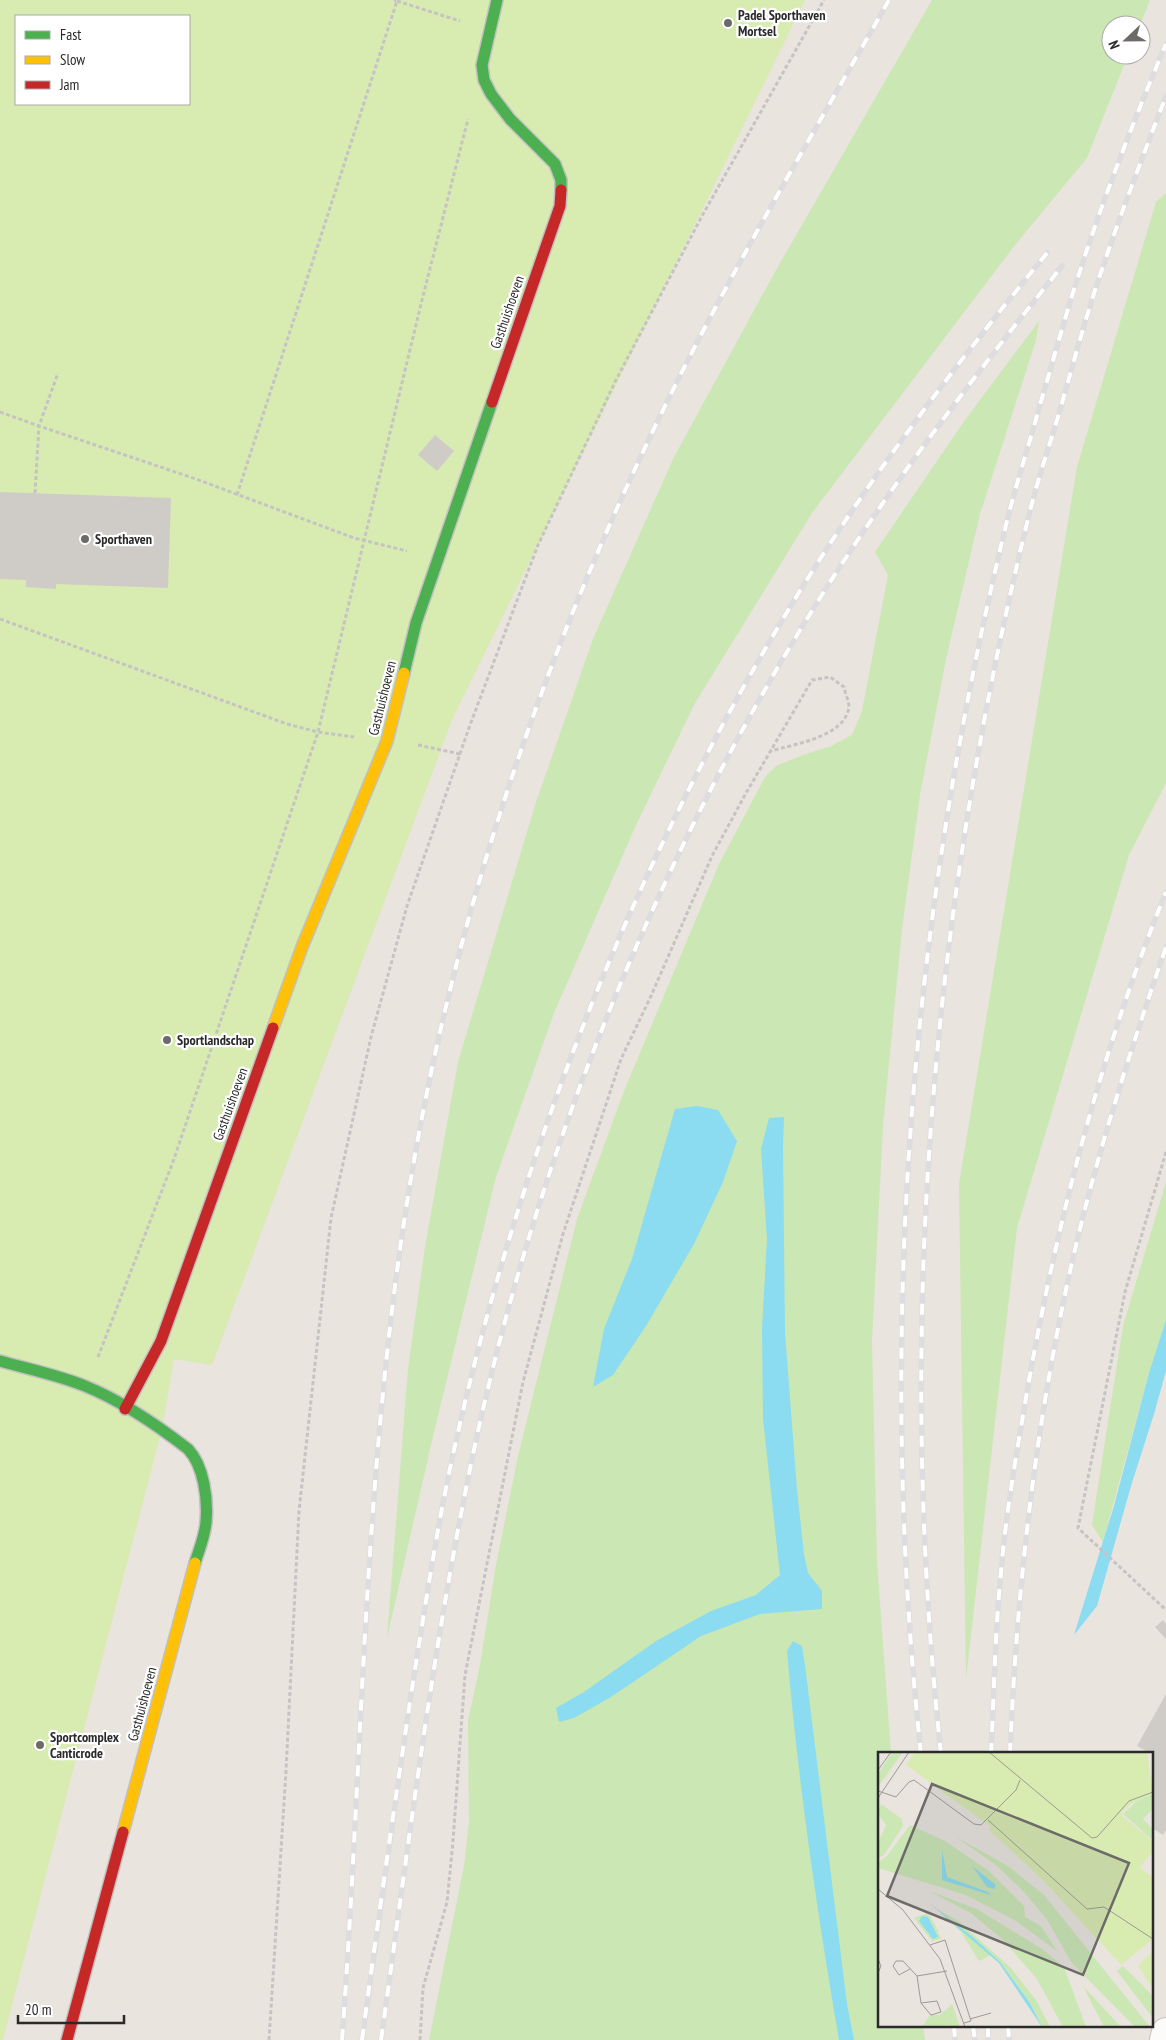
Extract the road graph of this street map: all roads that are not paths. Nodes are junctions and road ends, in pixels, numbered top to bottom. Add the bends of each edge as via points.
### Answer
1 (498, 0) edge
2 (0, 1361) edge
3 (125, 1409) junction
4 (1166, 2032) edge
5 (67, 2040) edge
6 (1164, 2040) edge

1 - 3 street, Gasthuishoeven via 482,65 484,80 510,119 555,164 561,180 560,206 416,623 387,741 302,947 162,1341
2 - 3 street, Gasthuishoeven via 86,1387
3 - 5 street, Gasthuishoeven via 179,1440 194,1454 206,1505 206,1523
4 - 6 street

